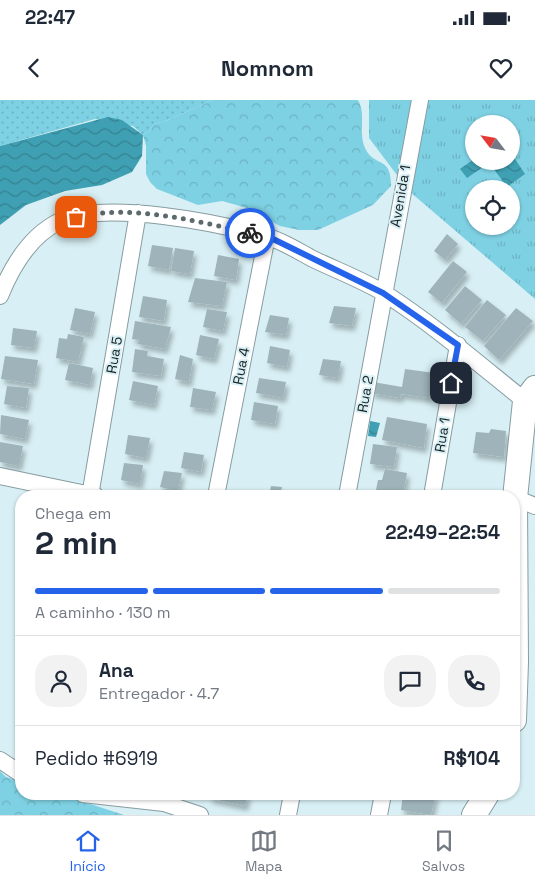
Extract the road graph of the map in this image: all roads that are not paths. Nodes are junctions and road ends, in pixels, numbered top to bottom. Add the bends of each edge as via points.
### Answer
1 (420, 100) edge
2 (138, 213) junction
3 (267, 236) junction
4 (383, 293) junction
5 (0, 296) edge
6 (458, 345) junction
7 (530, 394) edge
8 (0, 476) edge
9 (63, 490) edge
10 (91, 490) edge
11 (217, 490) edge
12 (348, 490) edge
13 (433, 490) edge
14 (525, 502) edge
15 (520, 591) edge
16 (0, 760) edge
17 (15, 770) edge
18 (169, 800) edge
19 (291, 800) edge
20 (382, 800) edge
21 (483, 800) edge
22 (200, 815) edge
23 (288, 815) edge
24 (379, 815) edge
25 (474, 815) edge

1 - 4 street, Avenida 1
2 - 3 street
2 - 5 street via 91,214 61,221 32,240 5,282
2 - 10 street, Rua 5
3 - 4 street
3 - 11 street, Rua 4
4 - 6 street
4 - 12 street, Rua 2
6 - 7 street
6 - 13 street, Rua 1
7 - 14 street
8 - 9 street
14 - 15 street
16 - 17 street
18 - 22 street
19 - 23 street
20 - 24 street
21 - 25 street

